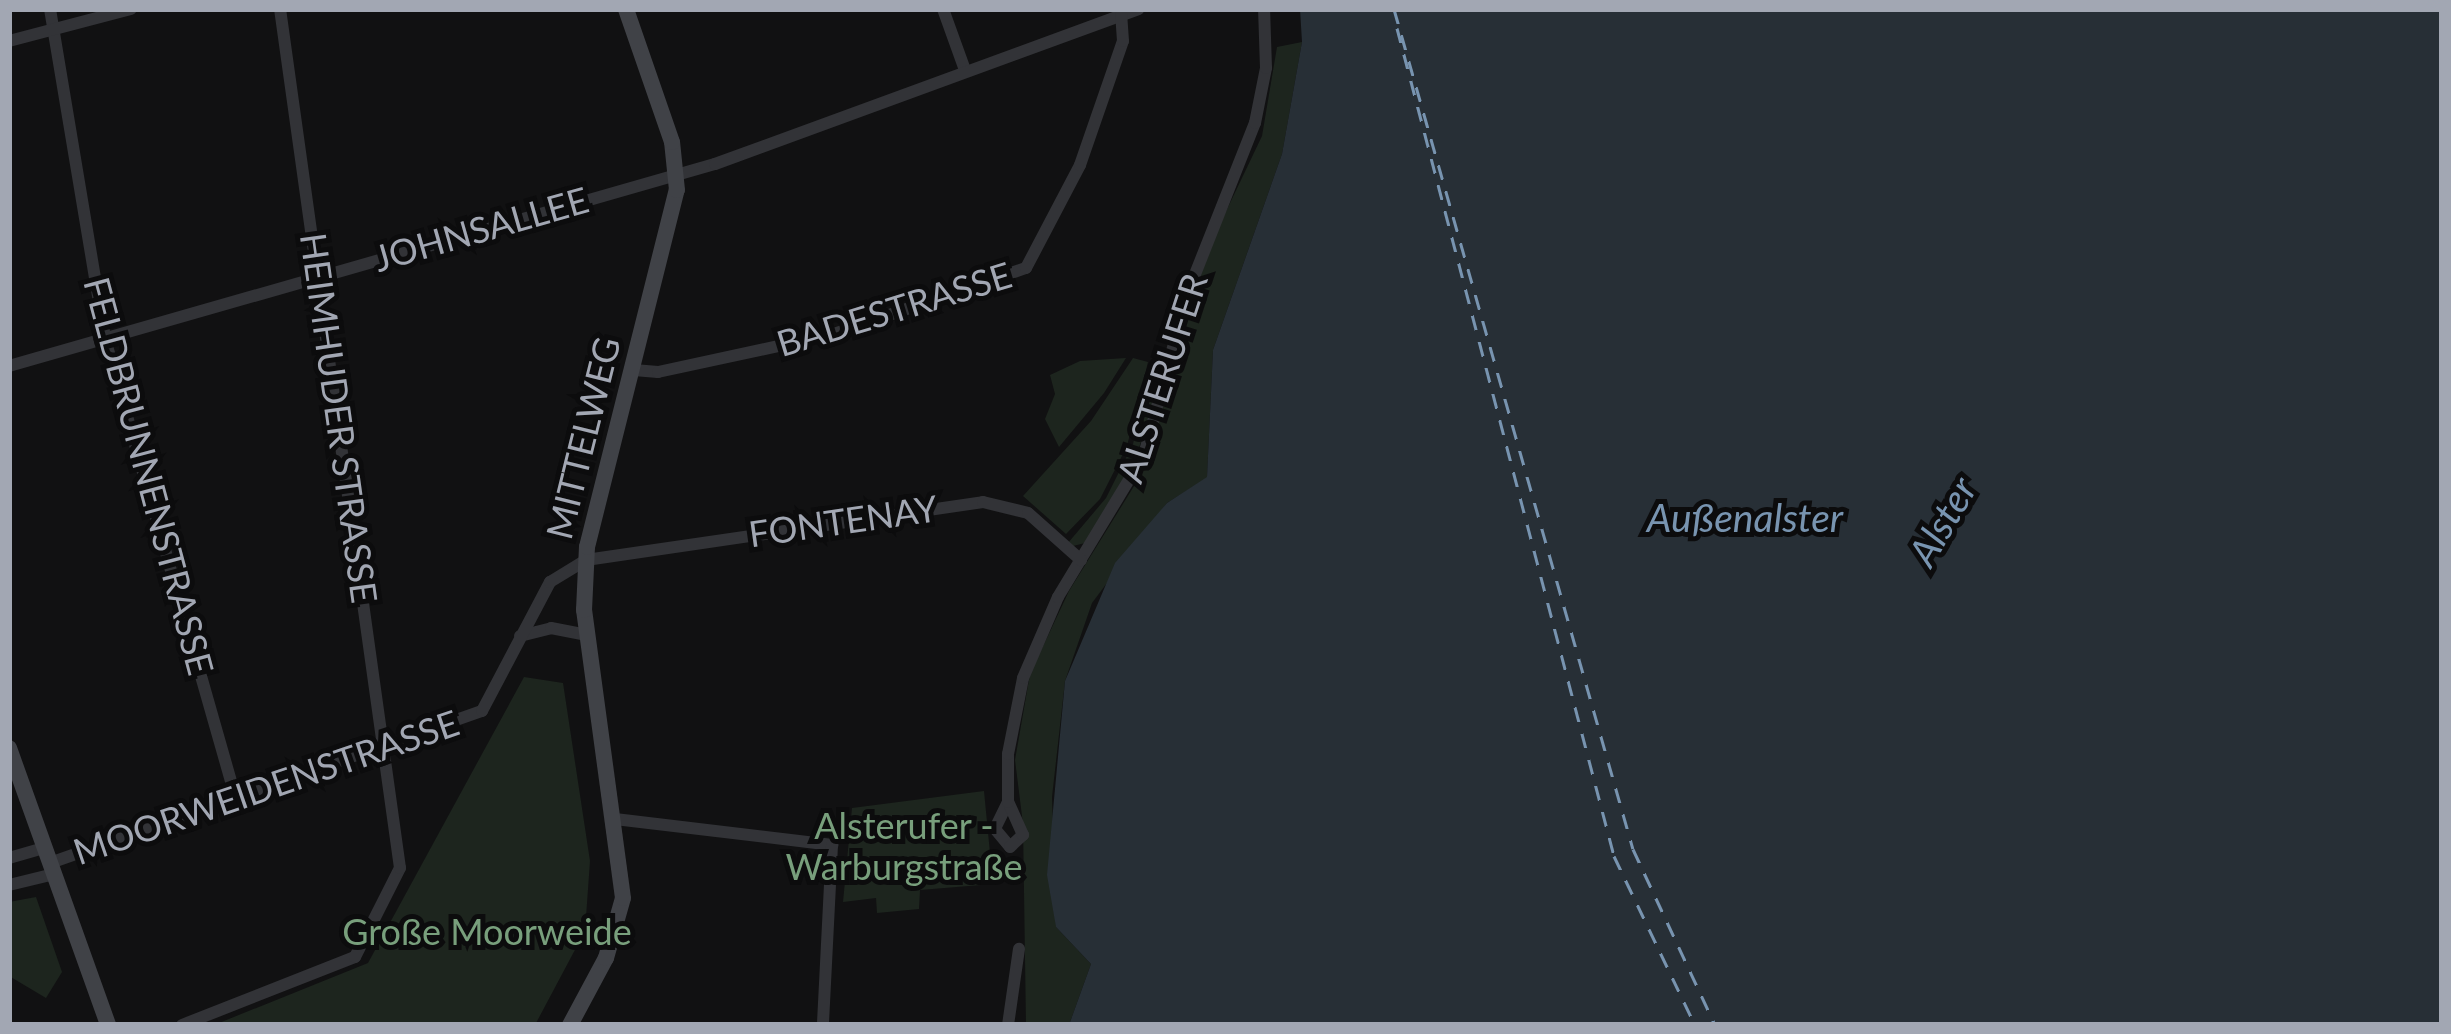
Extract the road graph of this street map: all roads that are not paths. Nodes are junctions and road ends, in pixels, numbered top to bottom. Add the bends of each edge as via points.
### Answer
1 (50, 9) edge
2 (131, 9) edge
3 (280, 9) edge
4 (626, 9) edge
5 (943, 9) edge
6 (1138, 9) edge
7 (1264, 9) edge
8 (1121, 15) junction
9 (53, 30) junction
10 (9, 41) edge
11 (965, 70) junction
12 (677, 175) junction
13 (320, 276) junction
14 (105, 339) junction
15 (9, 366) edge
16 (634, 370) junction
17 (586, 560) junction
18 (1081, 560) junction
19 (588, 635) junction
20 (519, 637) junction
21 (384, 747) junction
22 (9, 748) edge
23 (236, 798) junction
24 (1008, 802) dead end
25 (615, 819) junction
26 (9, 858) edge
27 (50, 862) junction
28 (9, 884) edge
29 (1019, 950) dead end
30 (108, 1025) edge
31 (182, 1025) edge
32 (570, 1025) edge
33 (823, 1025) edge
34 (1008, 1025) edge

1 - 9 street, FELDBRUNNENSTRASSE
2 - 9 street
3 - 13 street, HEIMHUDER STRASSE
4 - 12 street, MITTELWEG
5 - 11 street
6 - 8 street, JOHNSALLEE
7 - 18 street, ALSTERUFER via 1266,68 1254,128 1188,292 1144,455
8 - 11 street, JOHNSALLEE
8 - 16 street, BADESTRASSE via 1124,41 1080,164 1031,263 832,335 658,372
9 - 10 street
9 - 14 street, FELDBRUNNENSTRASSE
11 - 12 street, JOHNSALLEE
12 - 13 street, JOHNSALLEE
12 - 16 street, MITTELWEG
13 - 14 street, JOHNSALLEE
13 - 21 street, HEIMHUDER STRASSE
14 - 15 street, JOHNSALLEE
14 - 23 street, FELDBRUNNENSTRASSE
16 - 17 street, MITTELWEG
17 - 18 street, FONTENAY via 988,502 1028,513
17 - 19 street, MITTELWEG
17 - 20 street via 556,574
18 - 24 street, ALSTERUFER via 1046,620 1016,700
19 - 20 street via 551,628
19 - 25 street, MITTELWEG
20 - 21 street, MOORWEIDENSTRASSE via 482,711
21 - 23 street, MOORWEIDENSTRASSE
21 - 31 street, HEIMHUDER STRASSE via 400,868 362,951
22 - 27 street
23 - 27 street, MOORWEIDENSTRASSE
25 - 32 street, MITTELWEG via 621,913
25 - 33 street via 832,845
26 - 27 street, MOORWEIDENSTRASSE
27 - 28 street, MOORWEIDENSTRASSE
27 - 30 street
29 - 34 street

